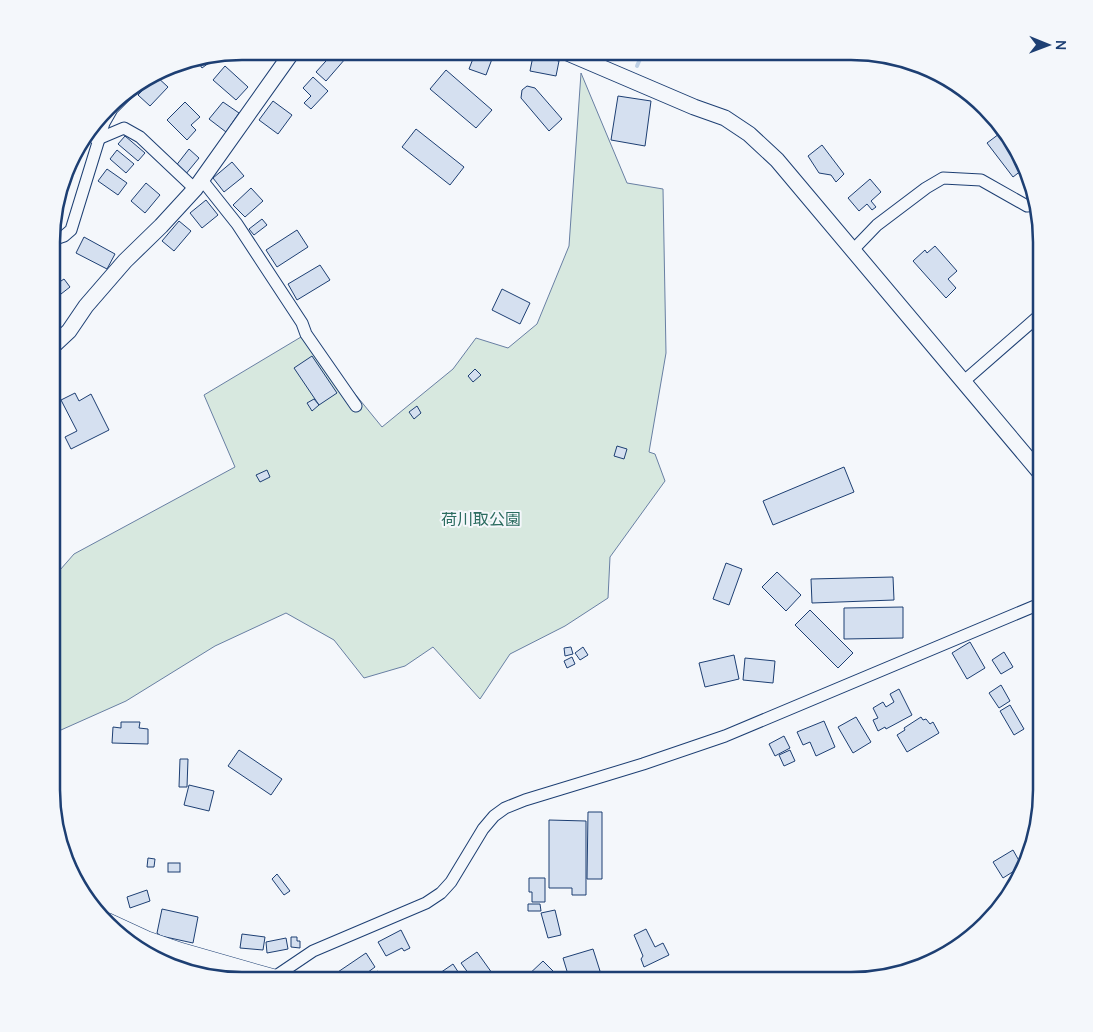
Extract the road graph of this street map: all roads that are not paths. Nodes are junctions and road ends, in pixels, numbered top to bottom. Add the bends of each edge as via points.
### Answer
1 (288, 60) edge
2 (582, 60) edge
3 (94, 136) edge
4 (91, 141) edge
5 (198, 185) junction
6 (1029, 206) edge
7 (60, 238) edge
8 (852, 251) junction
9 (1033, 321) edge
10 (60, 339) edge
11 (963, 382) junction
12 (356, 406) dead end
13 (1033, 464) edge
14 (1033, 607) edge
15 (128, 932) edge
16 (253, 972) edge
17 (286, 972) edge

1 - 5 street
2 - 8 street via 725,118 749,134 777,160
3 - 5 street via 124,128 140,137
4 - 7 street via 71,230
5 - 10 street via 125,261
5 - 12 street via 236,224
6 - 8 street via 980,180 943,178 876,225
8 - 11 street
9 - 11 street
11 - 13 street
14 - 17 street via 725,736 505,808 483,829 441,893 426,903 313,950
15 - 16 main road via 181,952

